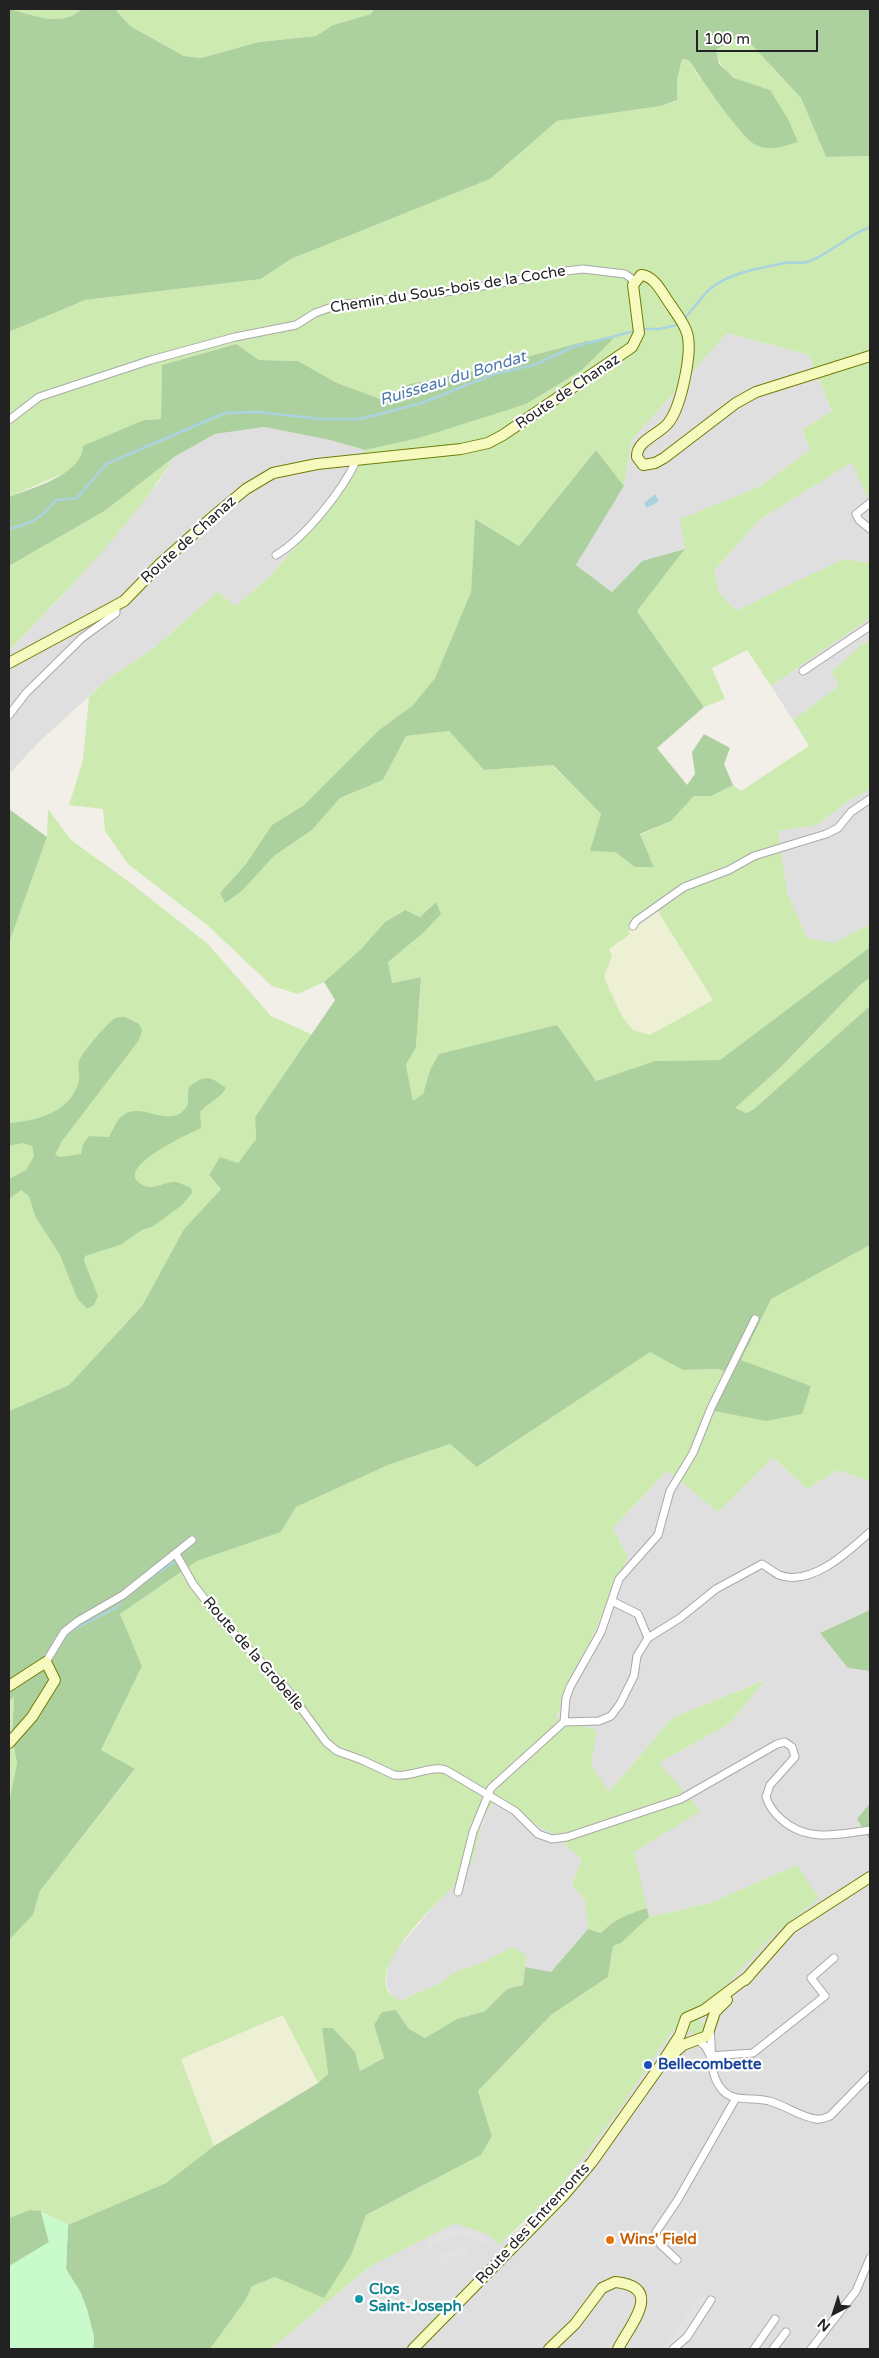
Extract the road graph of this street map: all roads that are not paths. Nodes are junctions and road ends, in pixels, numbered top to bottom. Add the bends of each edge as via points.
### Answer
1 (633, 285) junction
2 (870, 356) edge
3 (9, 420) edge
4 (357, 459) junction
5 (870, 503) edge
6 (870, 529) edge
7 (276, 554) dead end
8 (116, 606) junction
9 (870, 626) edge
10 (9, 663) edge
11 (803, 671) dead end
12 (9, 715) edge
13 (870, 799) edge
14 (633, 926) dead end
15 (755, 1319) dead end
16 (870, 1532) edge
17 (192, 1540) dead end
18 (176, 1554) junction
19 (612, 1601) junction
20 (648, 1638) junction
21 (46, 1662) junction
22 (9, 1686) edge
23 (564, 1722) junction
24 (9, 1743) edge
25 (489, 1794) junction
26 (870, 1830) edge
27 (870, 1879) edge
28 (458, 1892) dead end
29 (834, 1958) dead end
30 (749, 1976) junction
31 (697, 2013) junction
32 (710, 2027) junction
33 (683, 2028) junction
34 (696, 2040) junction
35 (710, 2056) junction
36 (660, 2066) junction
37 (870, 2075) edge
38 (736, 2098) junction
39 (870, 2258) edge
40 (677, 2260) dead end
41 (711, 2300) dead end
42 (775, 2319) dead end
43 (786, 2332) dead end
44 (413, 2349) edge
45 (549, 2349) edge
46 (618, 2349) edge
47 (673, 2349) edge
48 (754, 2349) edge
49 (773, 2349) edge
50 (811, 2349) edge

1 - 2 street via 641,275 654,281 687,332 689,348 677,409 668,424 640,446 638,457 643,465 664,458 736,403 756,392
1 - 3 street, Chemin du Sous-bois de la Coche via 632,279 625,274 583,269 428,295 338,305 315,313 296,325 151,360 39,397
1 - 4 street, Route de Chanaz via 639,333 632,347 503,435 488,443 461,449
4 - 7 street via 342,487 295,542
4 - 8 street, Route de Chanaz via 290,469 260,479 216,514
5 - 6 street via 856,514
8 - 10 street, Route de Chanaz
8 - 12 street via 116,613 82,638 26,693
9 - 11 street
13 - 14 street via 851,812 838,828 754,856 729,870 684,887
15 - 19 street via 711,1408 693,1453 670,1491 658,1535 619,1579
16 - 20 street via 843,1557 802,1578 779,1575 762,1564 716,1589
17 - 18 street
18 - 21 street via 123,1595 64,1632
18 - 25 street, Route de la Grobelle via 193,1584 219,1618 287,1689 333,1748 394,1776 446,1770
19 - 20 street via 638,1614
19 - 23 street via 601,1632 570,1687
20 - 23 street via 637,1656 634,1676 611,1716 599,1721
21 - 22 street
21 - 24 street via 55,1680 32,1716
23 - 25 street via 498,1780
25 - 26 street, Route de la Grobelle via 515,1811 538,1834 552,1839 568,1837 681,1799 785,1742 792,1747 795,1757 770,1785 766,1797 778,1816 795,1830 811,1835
25 - 28 street via 473,1832
27 - 30 street, Route des Entremonts via 790,1928
29 - 35 street via 811,1978 825,1996 772,2038 753,2053
30 - 31 street, Route des Entremonts
30 - 32 street, Route des Entremonts via 719,2008
31 - 32 street via 704,2016
31 - 33 street, Route des Entremonts via 686,2018
32 - 34 street, Route des Entremonts via 707,2036
32 - 35 street
33 - 34 street via 688,2037
33 - 36 street, Route des Entremonts
34 - 35 street via 705,2046
34 - 36 street, Route des Entremonts via 683,2045
35 - 38 street via 720,2088
36 - 44 street, Route des Entremonts via 592,2162 564,2195
37 - 38 street via 830,2116 822,2120 770,2101
38 - 40 street via 656,2232 660,2244
39 - 50 street via 856,2291
41 - 47 street via 686,2337
42 - 48 street
43 - 49 street
45 - 46 street via 575,2324 602,2288 615,2282 632,2287 642,2302 641,2310

